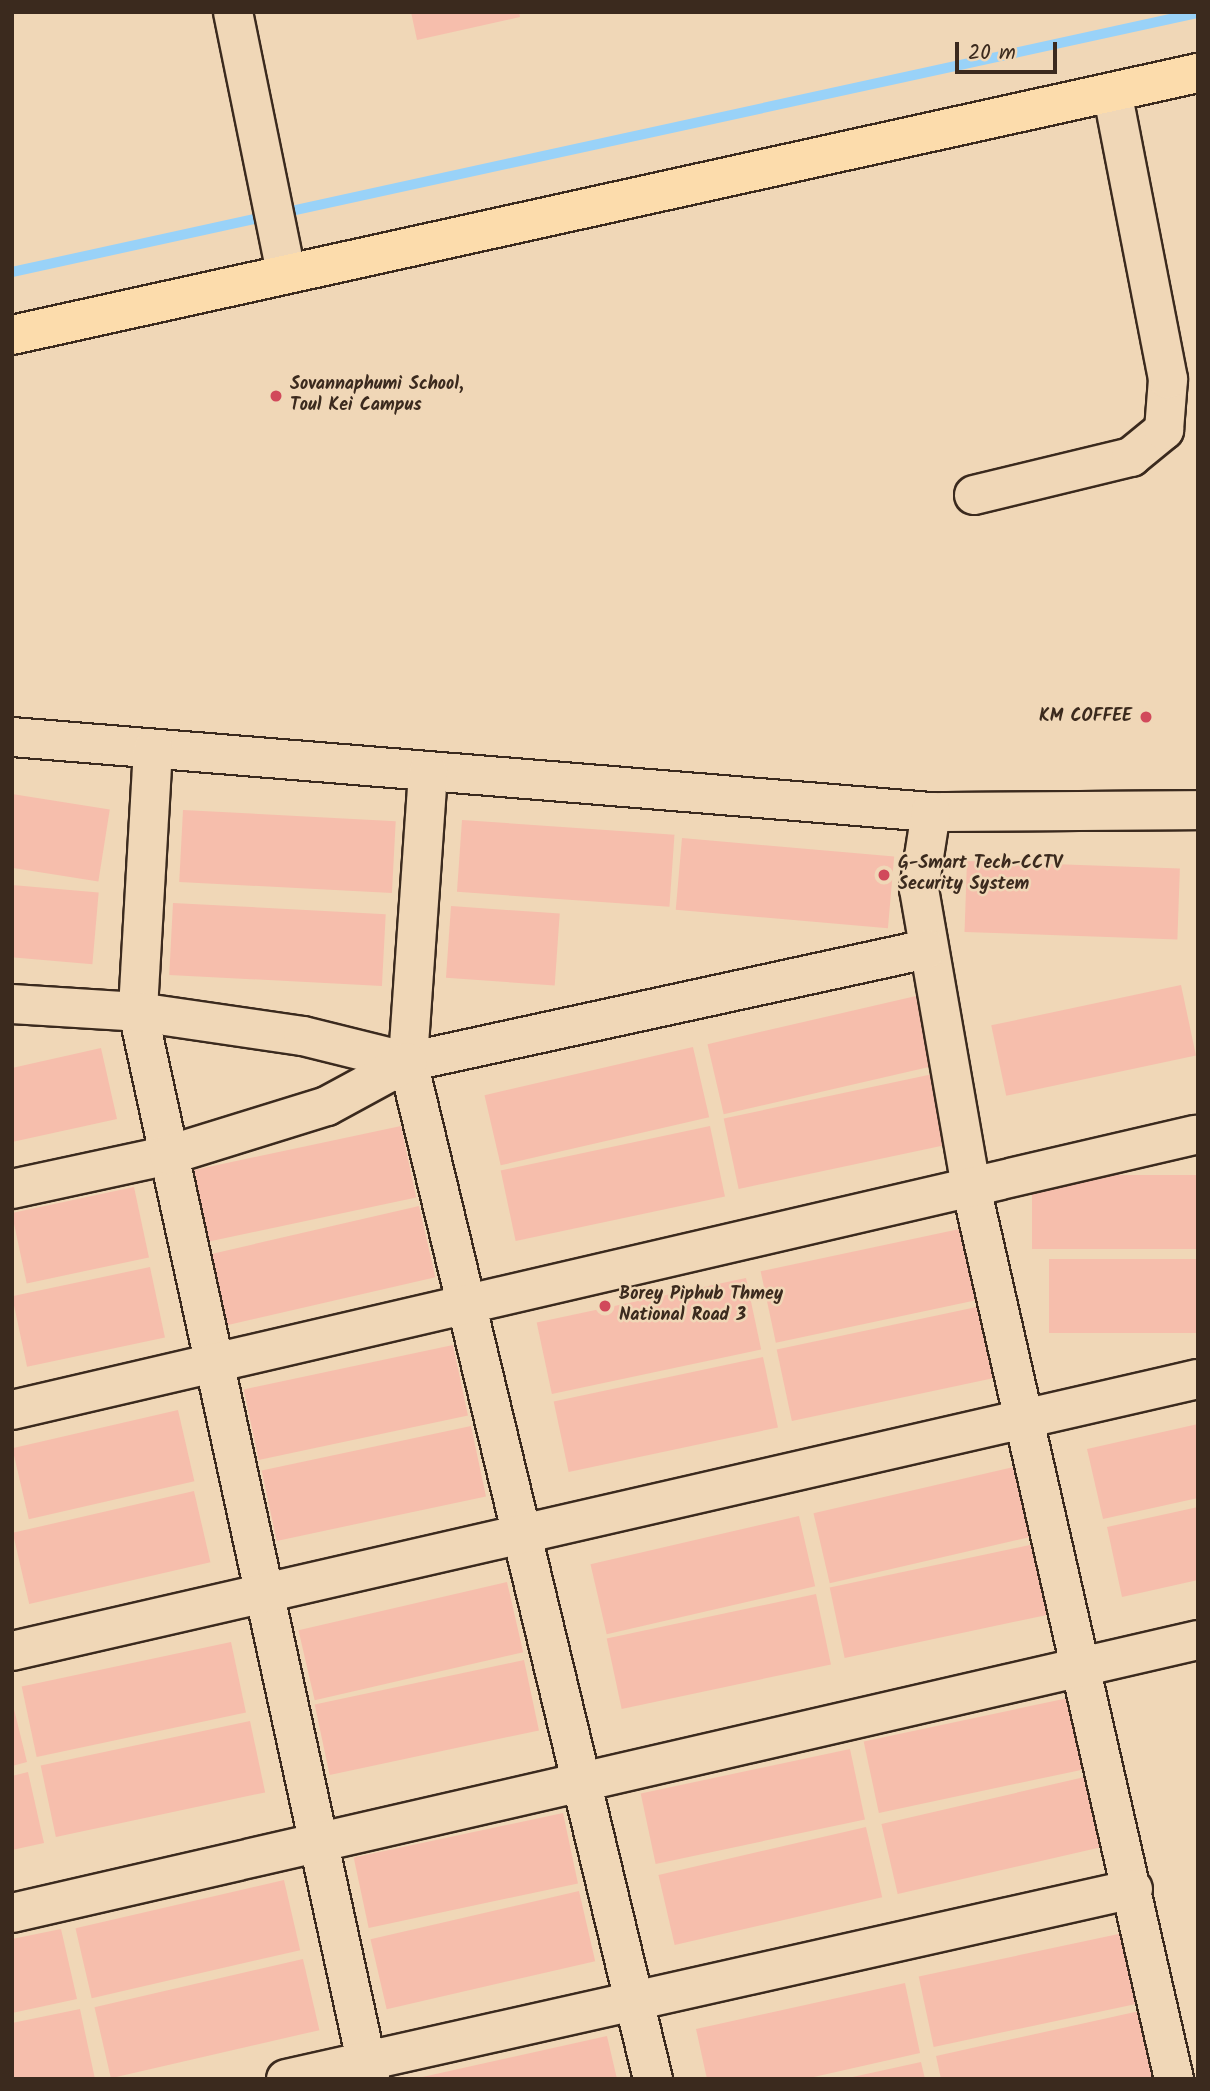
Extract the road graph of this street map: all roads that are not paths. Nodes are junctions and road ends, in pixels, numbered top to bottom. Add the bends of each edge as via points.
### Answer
1 (233, 12) edge
2 (1198, 73) edge
3 (1112, 92) junction
4 (286, 273) junction
5 (12, 335) edge
6 (974, 495) dead end
7 (12, 737) edge
8 (153, 749) junction
9 (428, 773) junction
10 (1198, 810) edge
11 (931, 812) junction
12 (927, 949) junction
13 (12, 1004) edge
14 (138, 1012) junction
15 (408, 1062) junction
16 (1195, 1135) dead end
17 (169, 1155) junction
18 (971, 1187) junction
19 (12, 1189) edge
20 (467, 1305) junction
21 (214, 1363) junction
22 (1198, 1378) edge
23 (12, 1410) edge
24 (1027, 1420) junction
25 (524, 1537) junction
26 (264, 1595) junction
27 (1198, 1640) edge
28 (12, 1651) edge
29 (1084, 1663) junction
30 (578, 1784) junction
31 (319, 1843) junction
32 (1133, 1889) junction
33 (12, 1913) edge
34 (636, 2001) junction
35 (368, 2070) edge
36 (286, 2079) edge
37 (653, 2079) edge
38 (1174, 2079) edge

1 - 4 street
2 - 3 main road
3 - 4 main road
3 - 6 street via 1168,379 1164,430 1131,457
4 - 5 main road
7 - 8 street
8 - 9 street
8 - 14 street
9 - 11 street
9 - 15 street
10 - 11 street
11 - 12 street via 919,889
12 - 15 street
12 - 18 street
13 - 14 street
14 - 15 street via 303,1036
14 - 17 street
15 - 17 street via 327,1106
15 - 20 street
16 - 18 street
17 - 19 street
17 - 21 street
18 - 20 street
18 - 24 street
20 - 21 street
20 - 25 street
21 - 23 street
21 - 26 street
22 - 24 street
24 - 25 street
24 - 29 street
25 - 26 street
25 - 30 street
26 - 28 street
26 - 31 street
27 - 29 street
29 - 30 street
29 - 32 street
30 - 31 street
30 - 34 street
31 - 33 street
31 - 35 street
32 - 34 street
32 - 38 street
34 - 35 street
34 - 37 street
35 - 36 street

